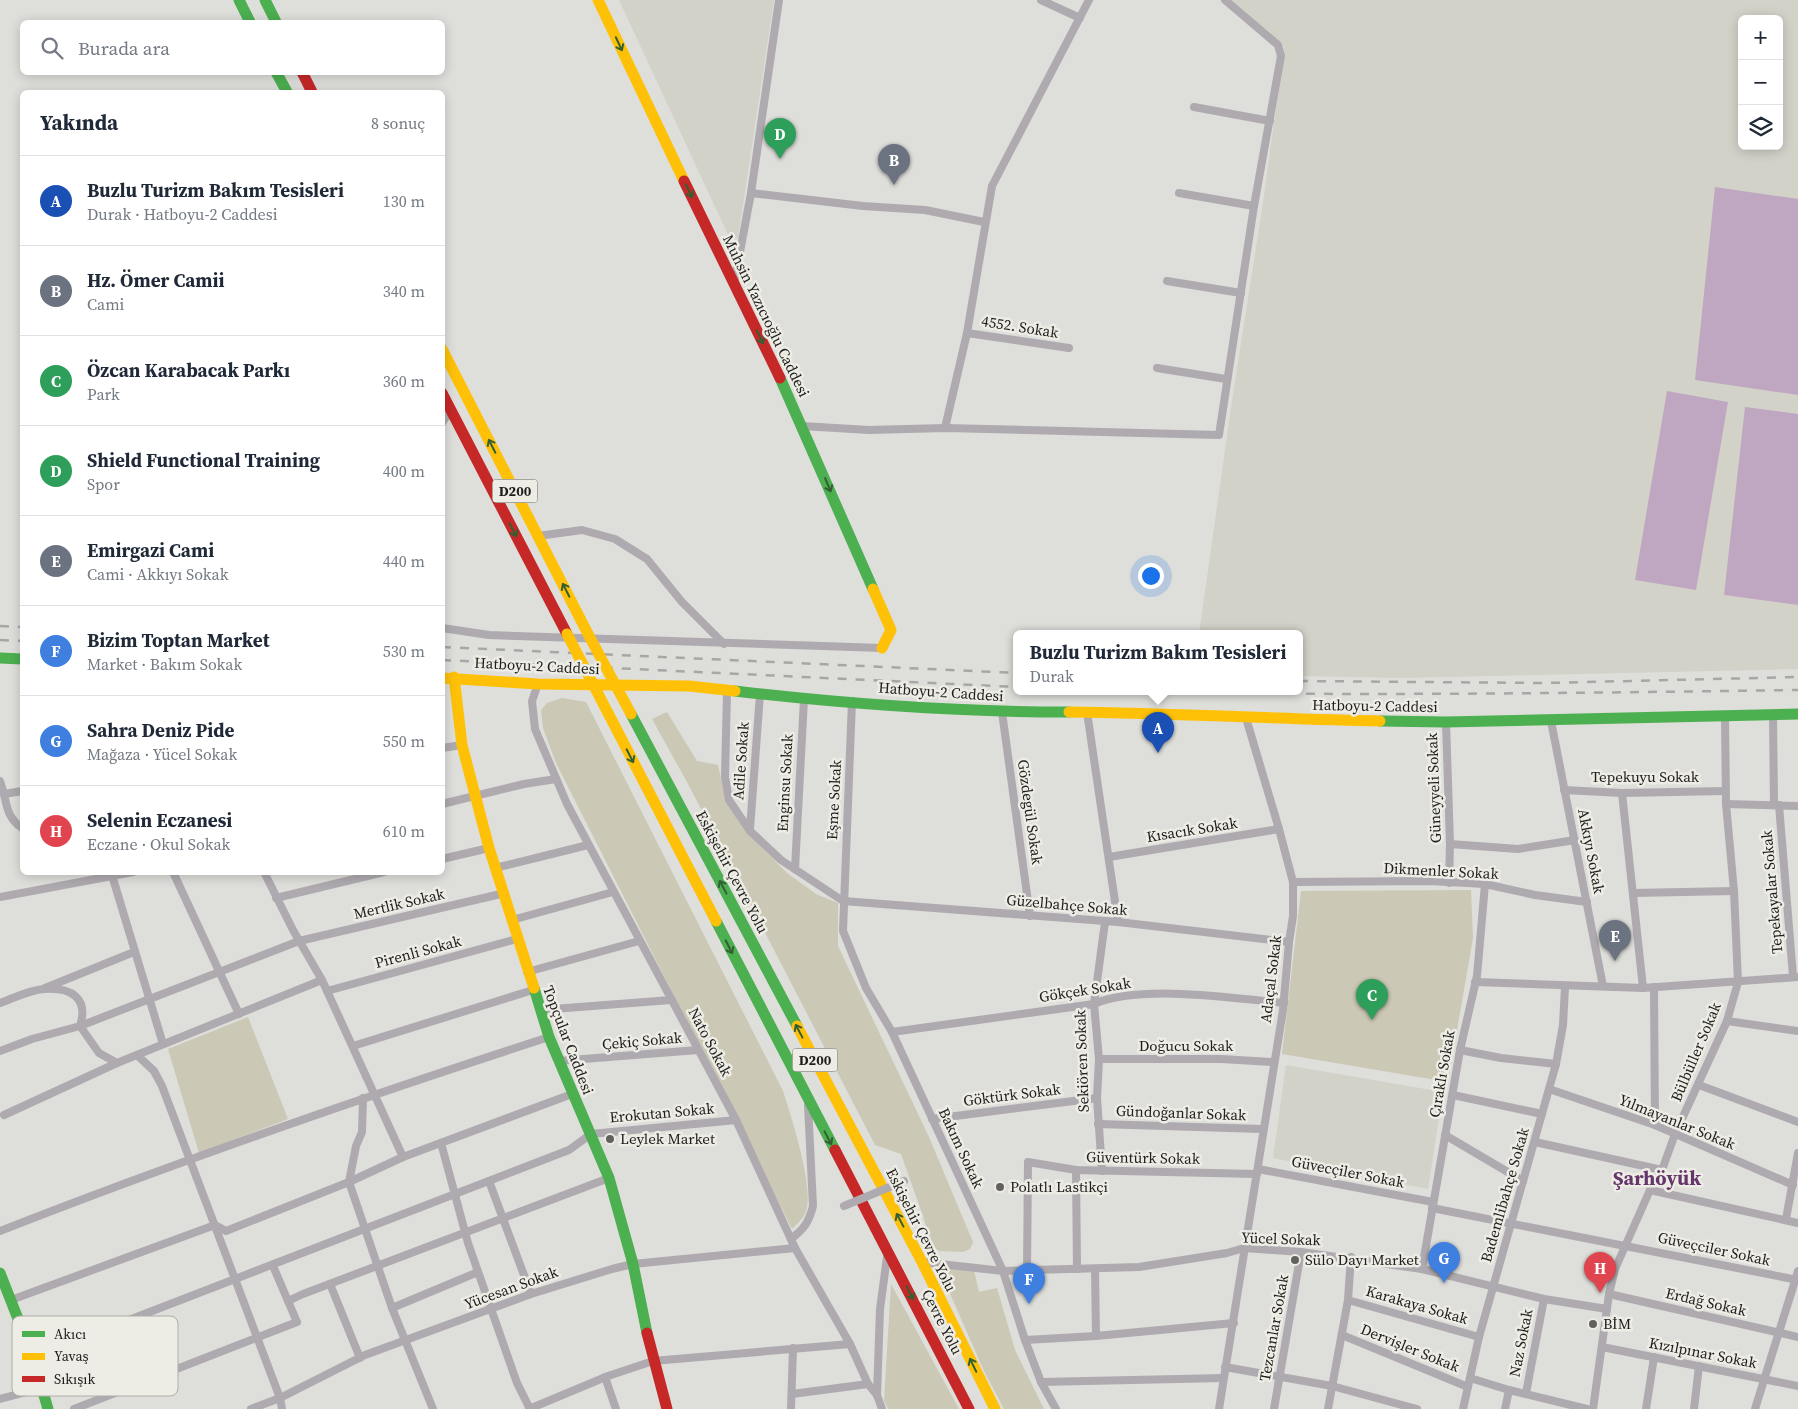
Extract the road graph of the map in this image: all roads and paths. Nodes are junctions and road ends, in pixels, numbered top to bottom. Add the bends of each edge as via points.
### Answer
1 (239, 0) edge
2 (265, 0) edge
3 (598, 0) edge
4 (779, 0) edge
5 (1041, 0) edge
6 (1089, 0) edge
7 (1225, 0) edge
8 (1080, 18) junction
9 (249, 20) edge
10 (275, 20) edge
11 (278, 75) edge
12 (304, 75) edge
13 (286, 90) edge
14 (311, 90) edge
15 (1194, 108) dead end
16 (1270, 120) junction
17 (1179, 193) dead end
18 (751, 194) junction
19 (1254, 206) junction
20 (984, 222) junction
21 (1167, 281) dead end
22 (734, 285) junction
23 (1241, 293) junction
24 (967, 333) junction
25 (1069, 348) dead end
26 (445, 355) edge
27 (1157, 368) dead end
28 (1226, 379) junction
29 (445, 398) edge
30 (451, 409) junction
31 (445, 418) edge
32 (802, 426) junction
33 (945, 428) junction
34 (538, 536) junction
35 (445, 628) edge
36 (724, 644) junction
37 (882, 648) joint
38 (0, 658) edge
39 (20, 659) edge
40 (448, 677) edge
41 (538, 684) junction
42 (727, 692) junction
43 (760, 694) junction
44 (804, 698) junction
45 (852, 701) junction
46 (1002, 712) junction
47 (1087, 712) junction
48 (1773, 714) junction
49 (1798, 714) edge
50 (1724, 716) junction
51 (1246, 718) junction
52 (1551, 721) junction
53 (1446, 722) junction
54 (462, 745) junction
55 (445, 748) edge
56 (556, 779) junction
57 (0, 781) edge
58 (1564, 790) junction
59 (20, 791) edge
60 (1725, 791) junction
61 (1622, 792) junction
62 (4, 794) junction
63 (476, 796) junction
64 (445, 803) edge
65 (1726, 804) junction
66 (1776, 805) junction
67 (1798, 806) edge
68 (20, 826) edge
69 (1279, 829) junction
70 (750, 830) junction
71 (1575, 840) junction
72 (1450, 844) junction
73 (588, 845) junction
74 (489, 848) junction
75 (1109, 857) junction
76 (445, 858) edge
77 (495, 868) junction
78 (795, 869) junction
79 (107, 875) edge
80 (112, 875) edge
81 (174, 875) edge
82 (265, 875) edge
83 (372, 875) edge
84 (1293, 882) junction
85 (1449, 882) junction
86 (1485, 884) junction
87 (1734, 891) junction
88 (613, 892) junction
89 (505, 893) junction
90 (1633, 893) junction
91 (0, 897) edge
92 (276, 898) junction
93 (843, 901) junction
94 (1587, 902) junction
95 (1030, 916) junction
96 (512, 920) junction
97 (1105, 922) junction
98 (1118, 922) junction
99 (517, 939) junction
100 (299, 941) junction
101 (639, 941) junction
102 (1289, 942) junction
103 (134, 952) junction
104 (220, 972) junction
105 (527, 972) junction
106 (1796, 976) edge
107 (322, 980) junction
108 (1475, 982) junction
109 (1738, 982) junction
110 (1604, 986) junction
111 (1565, 987) junction
112 (1654, 987) junction
113 (44, 988) junction
114 (1643, 988) junction
115 (533, 990) junction
116 (327, 991) junction
117 (149, 1000) junction
118 (671, 1000) junction
119 (0, 1003) edge
120 (1284, 1003) junction
121 (1094, 1004) junction
122 (540, 1010) junction
123 (239, 1014) junction
124 (1727, 1021) junction
125 (80, 1026) junction
126 (1798, 1031) edge
127 (892, 1032) junction
128 (549, 1037) junction
129 (163, 1044) junction
130 (353, 1046) junction
131 (698, 1050) junction
132 (1460, 1050) junction
133 (0, 1051) edge
134 (137, 1055) junction
135 (1099, 1059) junction
136 (558, 1061) junction
137 (1273, 1062) junction
138 (118, 1063) junction
139 (1556, 1064) junction
140 (1700, 1085) junction
141 (1550, 1089) junction
142 (375, 1094) junction
143 (572, 1094) junction
144 (1453, 1095) junction
145 (363, 1098) junction
146 (1097, 1098) junction
147 (808, 1099) junction
148 (1542, 1114) junction
149 (4, 1115) dead end
150 (932, 1119) junction
151 (736, 1120) junction
152 (1798, 1122) edge
153 (1098, 1124) junction
154 (1655, 1125) junction
155 (1262, 1129) junction
156 (591, 1134) junction
157 (1675, 1134) junction
158 (1445, 1135) junction
159 (1536, 1142) junction
160 (441, 1143) junction
161 (1798, 1153) edge
162 (402, 1157) junction
163 (190, 1159) junction
164 (1076, 1170) junction
165 (1662, 1170) junction
166 (1102, 1171) junction
167 (1257, 1171) junction
168 (609, 1178) junction
169 (489, 1181) junction
170 (904, 1181) dead end
171 (1523, 1181) junction
172 (349, 1182) junction
173 (1793, 1185) junction
174 (1650, 1190) junction
175 (454, 1195) junction
176 (1432, 1205) junction
177 (844, 1206) dead end
178 (504, 1218) junction
179 (1786, 1219) junction
180 (1510, 1222) junction
181 (1798, 1223) edge
182 (215, 1225) junction
183 (366, 1228) junction
184 (0, 1231) edge
185 (465, 1233) junction
186 (791, 1239) junction
187 (1625, 1244) junction
188 (795, 1248) junction
189 (1244, 1248) junction
190 (888, 1250) junction
191 (1301, 1252) junction
192 (1351, 1258) junction
193 (922, 1262) junction
194 (633, 1264) junction
195 (378, 1265) junction
196 (273, 1266) junction
197 (1077, 1269) junction
198 (1096, 1269) junction
199 (1422, 1269) junction
200 (1027, 1270) junction
201 (1003, 1271) junction
202 (1798, 1271) edge
203 (478, 1272) junction
204 (0, 1273) edge
205 (234, 1280) junction
206 (1797, 1280) edge
207 (330, 1284) junction
208 (1493, 1286) junction
209 (531, 1294) junction
210 (1608, 1294) junction
211 (1544, 1299) junction
212 (11, 1300) junction
213 (1348, 1300) junction
214 (288, 1301) junction
215 (392, 1308) junction
216 (492, 1309) junction
217 (1607, 1309) junction
218 (17, 1316) edge
219 (140, 1316) edge
220 (1234, 1323) junction
221 (1779, 1333) junction
222 (1342, 1335) junction
223 (1096, 1336) junction
224 (1479, 1337) junction
225 (1798, 1337) edge
226 (256, 1338) junction
227 (405, 1340) junction
228 (1025, 1340) junction
229 (850, 1344) junction
230 (1602, 1347) junction
231 (793, 1348) junction
232 (1654, 1357) junction
233 (360, 1358) junction
234 (653, 1361) junction
235 (1699, 1366) junction
236 (1225, 1367) junction
237 (178, 1368) edge
238 (1279, 1376) junction
239 (605, 1377) junction
240 (1223, 1378) junction
241 (1470, 1378) junction
242 (1766, 1380) junction
243 (1041, 1382) junction
244 (868, 1384) junction
245 (1332, 1386) junction
246 (1798, 1386) edge
247 (1468, 1387) junction
248 (1509, 1390) junction
249 (1526, 1393) junction
250 (792, 1394) junction
251 (877, 1395) junction
252 (44, 1396) edge
253 (107, 1396) edge
254 (280, 1398) junction
255 (48, 1409) edge
256 (74, 1409) edge
257 (251, 1409) edge
258 (282, 1409) edge
259 (433, 1409) edge
260 (530, 1409) edge
261 (616, 1409) edge
262 (667, 1409) edge
263 (791, 1409) edge
264 (882, 1409) edge
265 (969, 1409) edge
266 (995, 1409) edge
267 (1056, 1409) edge
268 (1219, 1409) edge
269 (1274, 1409) edge
270 (1328, 1409) edge
271 (1417, 1409) edge
272 (1463, 1409) edge
273 (1505, 1409) edge
274 (1587, 1409) edge
275 (1593, 1409) edge
276 (1646, 1409) edge
277 (1694, 1409) edge
278 (1755, 1409) edge

1 - 9 main road
2 - 10 main road
3 -> 22 main road, Muhsin Yazıcıoğlu Caddesi
4 - 18 street
5 - 8 street
6 - 8 street
7 - 16 street via 1281,50
8 - 20 street via 992,186
11 - 13 main road
12 - 14 main road
15 - 16 street
16 - 19 street
17 - 19 street
18 - 20 street via 925,210
18 - 22 street
19 - 23 street
20 - 24 street
21 - 23 street
22 -> 32 main road, Muhsin Yazıcıoğlu Caddesi
23 - 28 street
24 - 25 street, 4552. Sokak
24 - 33 street
34 -> 26 main road, Eskişehir Çevre Yolu / D200
27 - 28 street
28 - 33 street via 1219,435
29 - 30 main road, D200
30 - 31 street
30 -> 147 main road, D200, bridge
32 - 33 street via 869,430
32 -> 37 main road, Muhsin Yazıcıoğlu Caddesi via 890,630
34 - 36 street via 582,530 615,539 648,559 682,602
193 -> 34 main road, Eskişehir Çevre Yolu / D200, bridge
35 - 36 street via 489,635
36 - 37 street
38 - 39 main road
40 - 41 main road, Hatboyu-2 Caddesi
40 - 54 main road, Topçular Caddesi
41 - 42 main road, Hatboyu-2 Caddesi via 689,686
41 - 56 street, Nato Sokak via 532,701 535,729
42 - 43 main road, Hatboyu-2 Caddesi
42 - 70 street via 725,777 729,800
43 - 44 main road, Hatboyu-2 Caddesi
43 - 70 street, Adile Sokak
44 - 45 main road, Hatboyu-2 Caddesi
44 - 78 street, Enginsu Sokak
45 - 46 main road, Hatboyu-2 Caddesi
45 - 93 street, Eşme Sokak
46 - 47 main road, Hatboyu-2 Caddesi
46 - 95 street, Gözdegül Sokak
47 - 51 main road, Hatboyu-2 Caddesi
47 - 75 street
48 - 49 main road, Hatboyu-2 Caddesi
48 - 50 main road, Hatboyu-2 Caddesi
48 - 66 street, Tepekayalar Sokak
50 - 52 main road, Hatboyu-2 Caddesi
50 - 60 street, Bülbüller Sokak
51 - 53 main road, Hatboyu-2 Caddesi
51 - 69 street, Adaçal Sokak
52 - 53 main road, Hatboyu-2 Caddesi
52 - 58 street, Akkıyı Sokak
53 - 72 street, Güneyyeli Sokak
54 - 55 street
54 - 63 main road, Topçular Caddesi
56 - 63 street
56 - 73 street, Nato Sokak
57 - 62 street
58 - 61 street, Tepekuyu Sokak
58 - 71 street, Akkıyı Sokak
59 - 62 street
60 - 61 street, Tepekuyu Sokak
60 - 65 street, Bülbüller Sokak
61 - 90 street
62 - 68 street via 8,812
63 - 64 street
63 - 74 main road, Topçular Caddesi
65 - 66 street
65 - 87 street, Bülbüller Sokak
66 - 67 street
66 - 106 street, Tepekayalar Sokak
69 - 75 street, Kısacık Sokak
69 - 84 street, Adaçal Sokak
70 - 78 street
71 - 72 street via 1518,849
71 - 94 street, Akkıyı Sokak
72 - 85 street, Güneyyeli Sokak
73 - 77 street
73 - 88 street, Nato Sokak
74 - 76 street
74 - 77 main road, Topçular Caddesi
75 - 98 street
77 - 89 main road, Topçular Caddesi
78 - 93 street
79 - 91 street
80 - 103 street
81 - 104 street
82 - 92 street
83 - 92 street
84 - 85 street, Dikmenler Sokak
84 - 102 street, Adaçal Sokak
85 - 86 street, Dikmenler Sokak
86 - 94 street, Dikmenler Sokak
86 - 108 street, Çıraklı Sokak
87 - 90 street
87 - 109 street, Bülbüller Sokak
88 - 96 street
88 - 101 street, Nato Sokak
89 - 96 main road, Topçular Caddesi
89 - 100 street, Mertlik Sokak
90 - 114 street
92 - 100 street
93 - 95 street, Güzelbahçe Sokak
93 - 127 street, Bakım Sokak via 843,931 853,958
94 - 110 street, Akkıyı Sokak
95 - 97 street, Güzelbahçe Sokak
96 - 99 main road, Topçular Caddesi
97 - 98 street, Güzelbahçe Sokak
97 - 121 street, Sekiören Sokak
98 - 102 street, Güzelbahçe Sokak
99 - 105 main road, Topçular Caddesi
99 - 116 street, Pirenli Sokak
100 - 104 street, Mertlik Sokak
100 - 107 street
101 - 105 street
101 - 118 street, Nato Sokak
102 - 120 street, Adaçal Sokak
103 - 113 street
103 - 117 street
104 - 117 street, Mertlik Sokak
104 - 123 street
105 - 115 main road, Topçular Caddesi
106 - 109 street
107 - 116 street
107 - 123 street
108 - 111 street
108 - 132 street, Çıraklı Sokak
109 - 112 street
109 - 124 street, Bülbüller Sokak
110 - 111 street
110 - 114 street
111 - 139 street, Bademlibahçe Sokak
112 - 114 street
112 - 154 street
113 - 119 street
113 - 125 street via 65,990 77,996 84,1014
115 - 122 main road, Topçular Caddesi
115 - 130 street
116 - 130 street
117 - 125 street, Mertlik Sokak
117 - 129 street
118 - 122 street
118 - 131 street, Nato Sokak
120 - 121 street, Gökçek Sokak via 1163,994 1106,999
120 - 137 street, Adaçal Sokak
121 - 127 street, Gökçek Sokak
121 - 135 street, Sekiören Sokak
122 - 128 main road, Topçular Caddesi
123 - 129 street
124 - 126 street
124 - 140 street, Bülbüller Sokak
125 - 133 street, Mertlik Sokak
125 - 138 street via 99,1053
127 - 150 street, Bakım Sokak
128 - 136 main road, Topçular Caddesi
128 - 142 street
129 - 134 street
130 - 142 street
131 - 136 street, Çekiç Sokak
131 - 151 street, Nato Sokak
132 - 139 street
132 - 144 street, Çıraklı Sokak
134 - 138 street
134 - 163 street via 154,1071 162,1086
135 - 137 street, Doğucu Sokak
135 - 146 street, Sekiören Sokak
136 - 143 main road, Topçular Caddesi
137 - 155 street, Adaçal Sokak
138 - 149 street
139 - 141 street, Bademlibahçe Sokak
140 - 152 street
140 - 157 street, Bülbüller Sokak
141 - 148 street, Bademlibahçe Sokak
141 - 154 street, Yılmayanlar Sokak
142 - 145 street
142 - 162 street
143 - 156 main road, Topçular Caddesi
143 - 160 street
144 - 148 street
144 - 158 street, Çıraklı Sokak
145 - 163 street
145 - 172 street via 362,1132
146 - 150 street, Göktürk Sokak
146 - 153 street, Sekiören Sokak
147 - 186 street via 813,1206 810,1220
147 -> 190 main road, D200
148 - 159 street, Bademlibahçe Sokak
150 - 201 street, Bakım Sokak
151 - 156 street, Erokutan Sokak
151 - 186 street, Nato Sokak
153 - 155 street, Gündoğanlar Sokak
153 - 166 street, Sekiören Sokak
154 - 157 street, Yılmayanlar Sokak
155 - 167 street, Adaçal Sokak
156 - 168 main road, Topçular Caddesi
156 - 169 street via 570,1150
157 - 165 street, Bülbüller Sokak
157 - 173 street, Yılmayanlar Sokak
158 - 171 street
158 - 176 street, Çıraklı Sokak
159 - 165 street
159 - 171 street, Bademlibahçe Sokak
160 - 162 street
160 - 175 street
161 - 173 street
162 - 172 street
163 - 182 street
163 - 184 street
164 - 166 street, Güventürk Sokak
164 - 197 street
164 - 200 street, Güventürk Sokak via 1028,1162
165 - 174 street, Bülbüller Sokak
166 - 167 street, Güventürk Sokak
167 - 176 street, Güvecçiler Sokak
167 - 189 street, Adaçal Sokak
168 - 178 street
168 - 194 main road, Topçular Caddesi
169 - 175 street
169 - 178 street
170 - 177 street, bridge
171 - 180 street, Bademlibahçe Sokak
172 - 182 street via 226,1231
172 - 183 street
173 - 179 street
174 - 179 street
174 - 187 street, Bülbüller Sokak
175 - 183 street
175 - 185 street
176 - 180 street, Güvecçiler Sokak
176 - 199 street, Çıraklı Sokak
178 - 185 street
178 - 209 street
179 - 181 street
180 - 187 street, Güvecçiler Sokak
180 - 208 street, Bademlibahçe Sokak
182 - 205 street
182 - 212 street
183 - 195 street
183 - 196 street
185 - 195 street
185 - 203 street
186 - 188 street, Nato Sokak
187 - 206 street, Güveçciler Sokak
187 - 210 street, Bülbüller Sokak
188 - 194 street, Yücesan Sokak
188 - 229 street, Nato Sokak
189 - 191 street, Yücel Sokak
189 - 198 street, Yücel Sokak via 1226,1254 1139,1267
189 - 220 street, Adaçal Sokak
190 - 251 street via 880,1309
190 -> 265 main road, Çevre Yolu / D200
191 - 192 street, Yücel Sokak
191 - 238 street, Tezcanlar Sokak
192 - 199 street, Yücel Sokak
192 - 213 street
193 - 201 street, Yücel Sokak
266 -> 193 main road, Eskişehir Çevre Yolu / D200
194 - 209 street, Yücesan Sokak
194 - 234 main road, Topçular Caddesi
195 - 207 street
195 - 215 street
196 - 205 street
196 - 214 street
197 - 198 street, Yücel Sokak
197 - 200 street, Yücel Sokak
198 - 223 street
199 - 208 street, Yücel Sokak
200 - 201 street, Yücel Sokak
201 - 228 street, Bakım Sokak
202 - 206 street
203 - 215 street
203 - 216 street
204 - 212 main road
205 - 219 street
205 - 226 street
206 - 221 street
207 - 214 street
207 - 233 street
208 - 211 street, Yücel Sokak
208 - 224 street, Bademlibahçe Sokak
209 - 216 street, Yücesan Sokak
210 - 217 street, Bülbüller Sokak
210 - 221 street, Erdağ Sokak
211 - 217 street, Yücel Sokak
211 - 249 street, Naz Sokak
212 - 218 main road
213 - 222 street
213 - 224 street, Karakaya Sokak
214 - 226 street via 297,1322
215 - 227 street
216 - 227 street, Yücesan Sokak
216 - 260 street via 517,1382
217 - 230 street, Bülbüller Sokak
220 - 223 street
220 - 236 street, Adaçal Sokak
221 - 225 street, Erdağ Sokak
221 - 242 street
222 - 245 street
222 - 247 street, Dervişler Sokak
223 - 228 street
224 - 241 street, Bademlibahçe Sokak
226 - 237 street
226 - 254 street
227 - 233 street, Yücesan Sokak
227 - 259 street
228 - 243 street, Bakım Sokak
229 - 231 street
229 - 244 street, Nato Sokak
230 - 232 street, Kızılpınar Sokak
230 - 275 street, Bülbüller Sokak
231 - 234 street
231 - 250 street
232 - 235 street, Kızılpınar Sokak
232 - 276 street
233 - 254 street, Yücesan Sokak
234 - 239 street
234 - 262 main road, Topçular Caddesi
235 - 242 street, Kızılpınar Sokak
235 - 277 street
236 - 238 street
236 - 240 street, Adaçal Sokak
238 - 245 street
238 - 269 street, Tezcanlar Sokak
239 - 260 street
239 - 261 street
240 - 243 street
240 - 268 street, Adaçal Sokak
241 - 247 street, Bademlibahçe Sokak
241 - 248 street
242 - 246 street, Kızılpınar Sokak
242 - 278 street
243 - 267 street, Bakım Sokak
244 - 250 street
244 - 251 street, Nato Sokak
245 - 270 street
245 - 271 street
247 - 272 street, Bademlibahçe Sokak
248 - 249 street
248 - 273 street
249 - 274 street
250 - 263 street
251 - 264 street, Nato Sokak
252 - 255 main road
253 - 256 street
254 - 257 street, Yücesan Sokak
254 - 258 street

